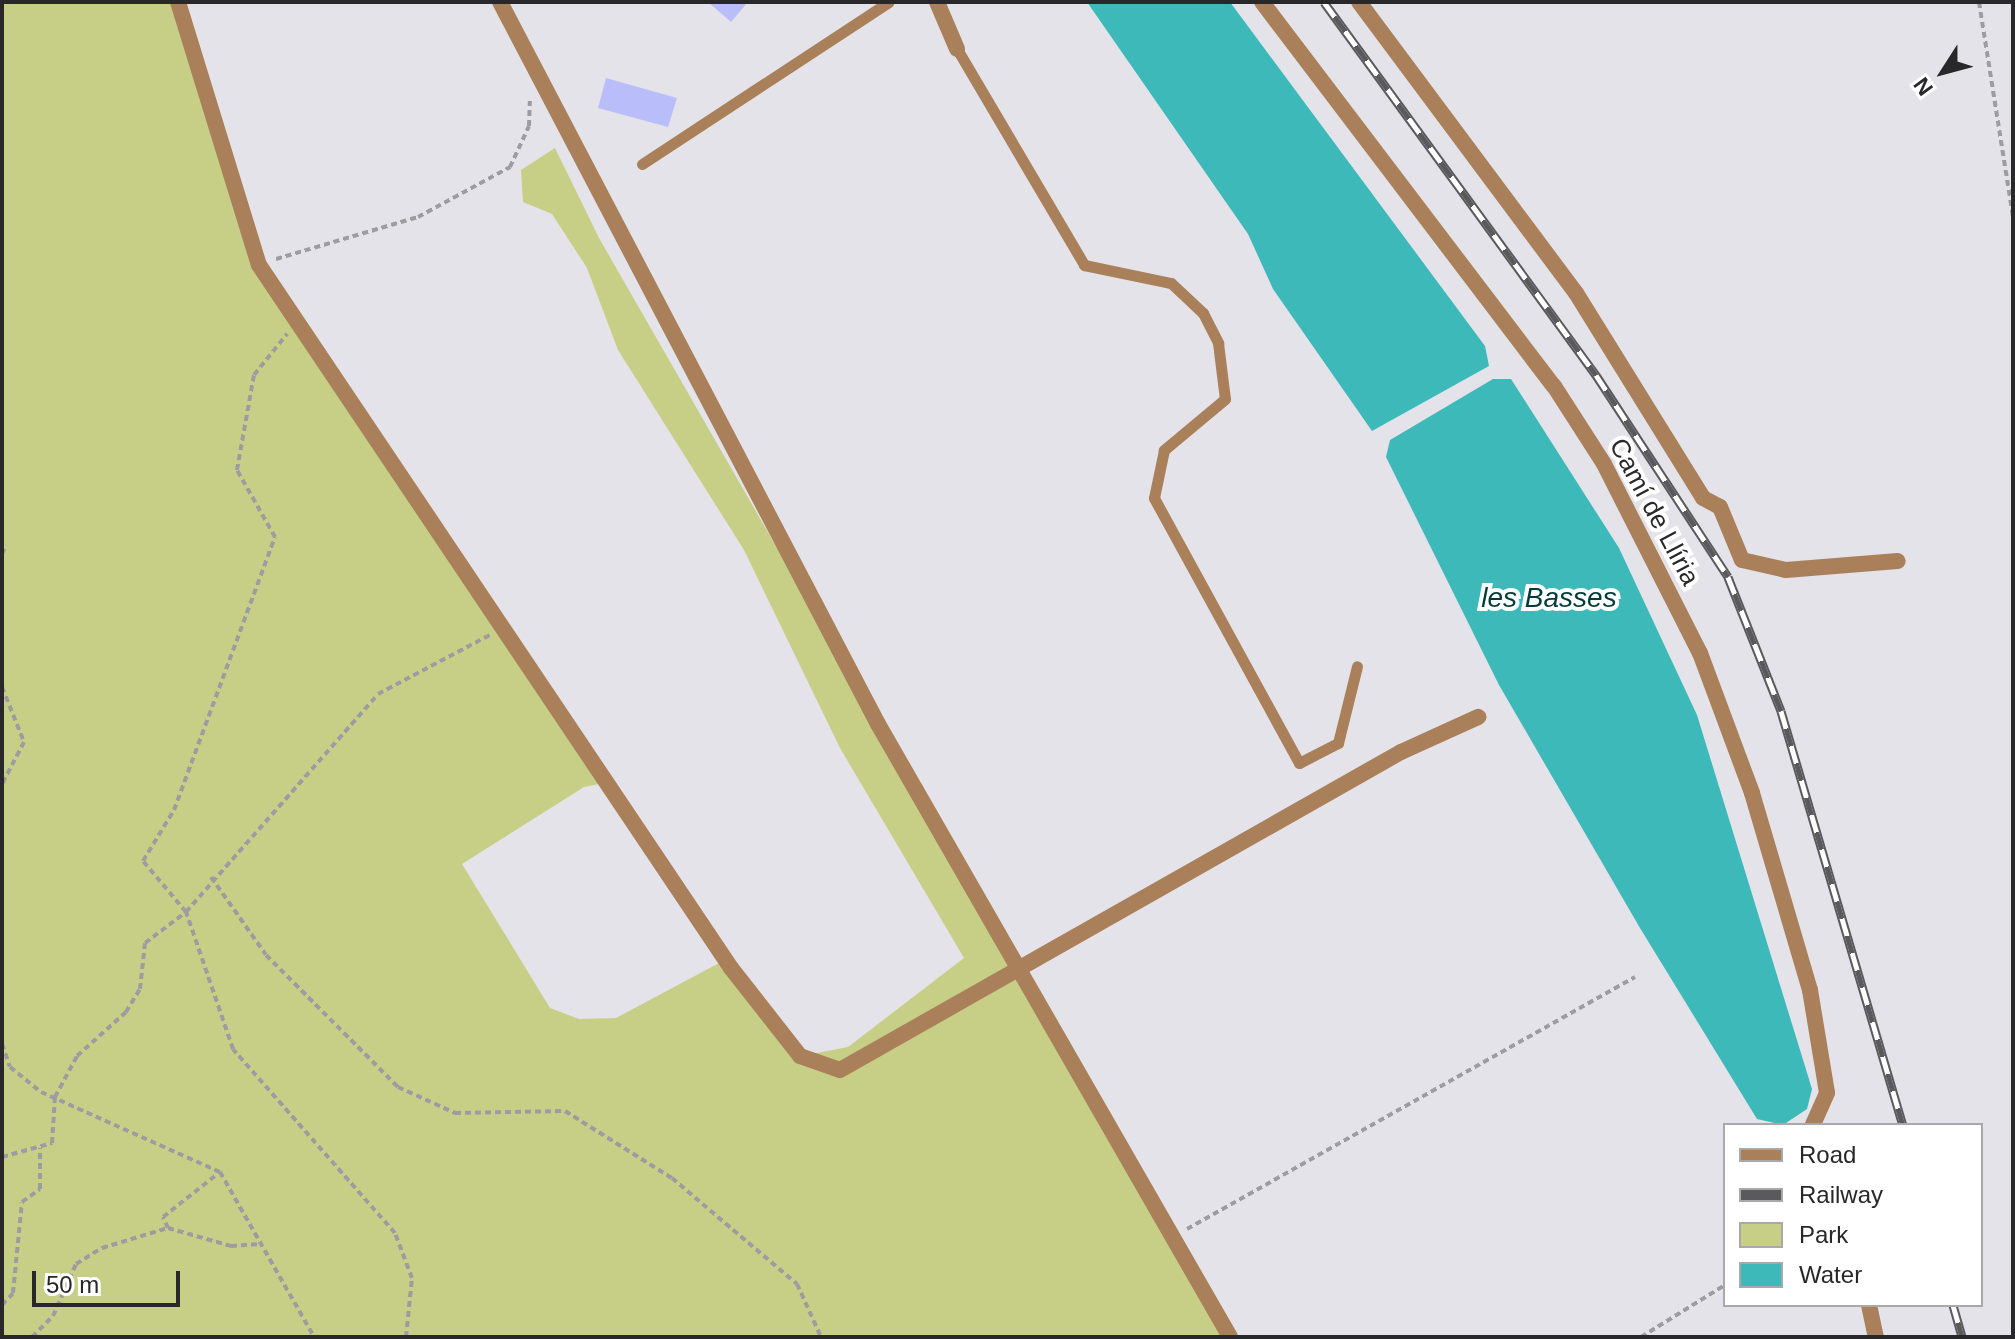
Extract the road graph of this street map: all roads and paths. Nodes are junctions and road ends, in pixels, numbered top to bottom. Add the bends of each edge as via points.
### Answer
1 (178, 2) edge
2 (500, 2) edge
3 (889, 2) edge
4 (937, 2) edge
5 (1262, 2) edge
6 (1359, 2) edge
7 (1979, 2) edge
8 (957, 49) joint
9 (531, 96) dead end
10 (642, 164) dead end
11 (2013, 217) edge
12 (259, 265) junction
13 (300, 324) junction
14 (6, 545) dead end
15 (2, 554) edge
16 (1898, 561) dead end
17 (506, 626) junction
18 (1357, 666) dead end
19 (2, 687) edge
20 (1478, 717) dead end
21 (2, 784) edge
22 (211, 877) junction
23 (186, 912) junction
24 (1018, 968) junction
25 (1635, 977) dead end
26 (2, 1044) edge
27 (55, 1097) junction
28 (1814, 1123) edge
29 (40, 1148) junction
30 (2, 1157) edge
31 (220, 1172) junction
32 (168, 1228) junction
33 (1175, 1235) junction
34 (260, 1244) junction
35 (1723, 1286) edge
36 (2, 1305) edge
37 (1869, 1307) edge
38 (312, 1334) edge
39 (32, 1337) edge
40 (302, 1337) edge
41 (406, 1337) edge
42 (821, 1337) edge
43 (1230, 1337) edge
44 (1641, 1337) edge
45 (1876, 1337) edge

1 - 12 street
2 - 24 street via 664,327
3 - 10 lane
4 - 8 street
5 - 28 street, Camí de Llíria via 1554,386 1604,464 1700,653 1752,793 1810,990 1827,1093
6 - 16 street via 1576,293 1703,498 1720,507 1742,560 1786,570
7 - 11 path
8 - 18 lane via 1084,265 1171,283 1203,313 1218,343 1225,399 1164,450 1154,498 1299,763 1338,743
9 - 12 path via 529,126 510,167 418,217
12 - 13 street
13 - 17 street
13 - 23 path via 254,375 237,470 275,537 174,810 143,861
14 - 15 path
17 - 22 path via 378,694
17 - 24 street via 731,968 800,1056 840,1070
19 - 21 path via 24,742
20 - 24 street via 1401,752
22 - 23 path
22 - 42 path via 266,955 398,1087 455,1113 565,1111 672,1178 797,1284
23 - 27 path via 145,943 140,989 126,1012 77,1056
23 - 41 path via 233,1049 395,1233 412,1278
24 - 33 street
25 - 33 path
26 - 27 path via 10,1067
27 - 29 path via 52,1143
27 - 31 path
29 - 30 path
29 - 36 path via 40,1189 22,1202 13,1293
31 - 32 path via 163,1217
31 - 34 path
32 - 34 path via 231,1246
32 - 39 path via 102,1248 76,1264 53,1316
33 - 43 street
34 - 38 path
35 - 44 path
37 - 45 street
38 - 40 path

